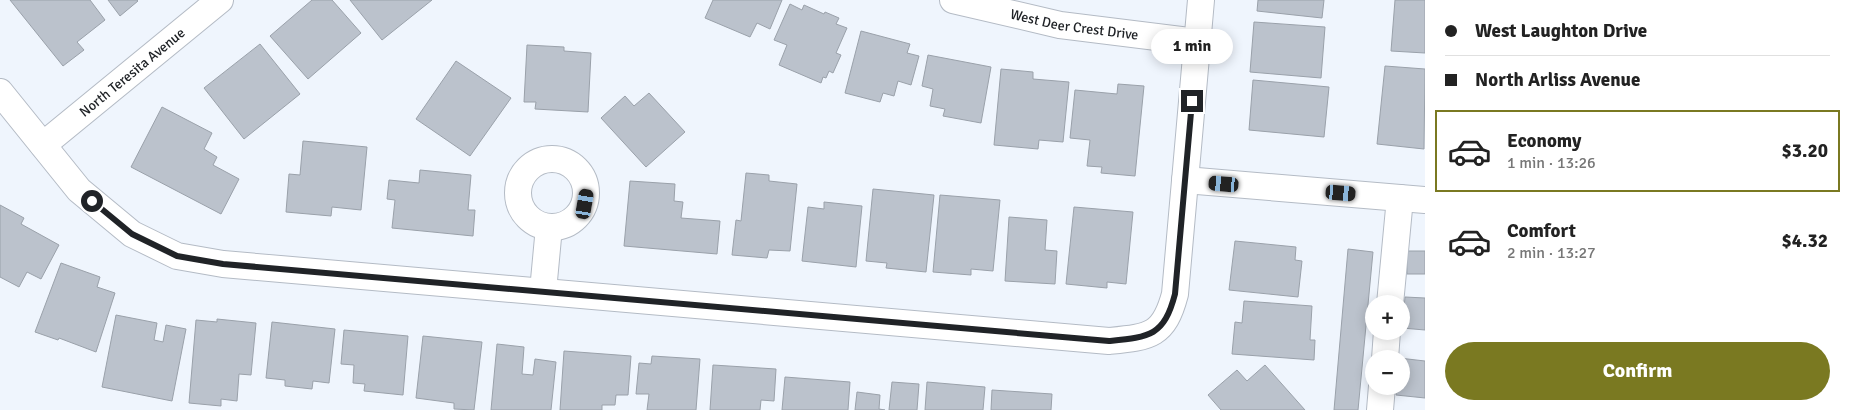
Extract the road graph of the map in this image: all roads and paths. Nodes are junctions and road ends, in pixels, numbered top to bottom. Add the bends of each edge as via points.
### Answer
1 (220, 0) edge
2 (953, 0) edge
3 (1201, 0) edge
4 (1197, 42) junction
5 (0, 92) edge
6 (43, 145) junction
7 (1185, 180) junction
8 (1412, 199) edge
9 (549, 227) dead end
10 (543, 291) junction
11 (1392, 295) edge
12 (1381, 395) edge
13 (1380, 410) edge

1 - 6 street, North Teresita Avenue
2 - 4 street, West Deer Crest Drive via 1060,25
3 - 4 street
4 - 7 street
5 - 6 street
6 - 10 street via 79,190 132,234 177,256 223,264
7 - 8 street
7 - 10 street via 1175,294 1170,312 1158,330 1134,338 1109,341
8 - 11 street
9 - 10 street
12 - 13 street

